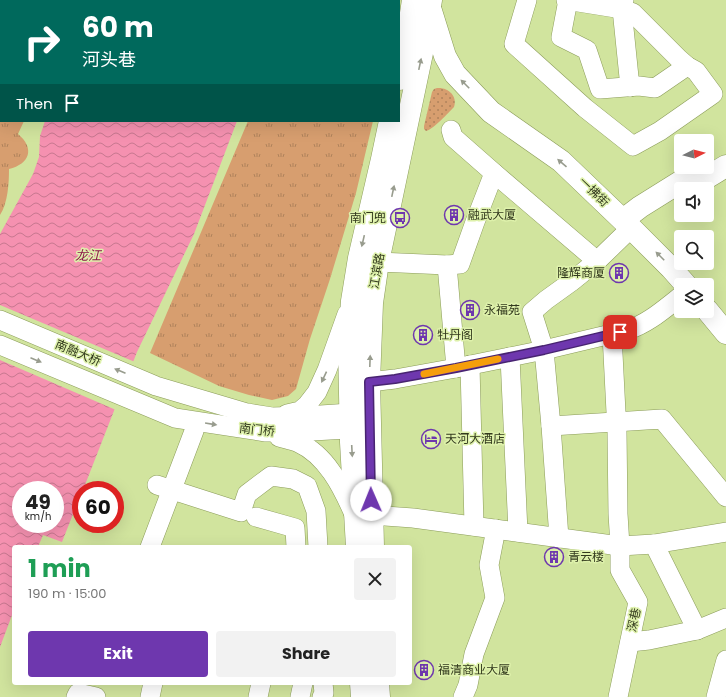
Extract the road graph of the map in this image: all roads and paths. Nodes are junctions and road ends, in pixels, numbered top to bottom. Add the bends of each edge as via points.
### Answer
1 (528, 0) edge
2 (567, 0) edge
3 (424, 2) edge
4 (623, 5) edge
5 (687, 66) junction
6 (400, 74) edge
7 (630, 87) junction
8 (390, 122) edge
9 (450, 130) dead end
10 (726, 153) edge
11 (714, 161) edge
12 (726, 166) edge
13 (494, 173) junction
14 (693, 174) edge
15 (700, 182) edge
16 (674, 198) edge
17 (627, 224) junction
18 (597, 260) junction
19 (378, 262) junction
20 (447, 265) junction
21 (680, 278) edge
22 (352, 301) junction
23 (674, 302) edge
24 (714, 318) edge
25 (0, 320) edge
26 (726, 333) edge
27 (612, 334) junction
28 (0, 345) edge
29 (544, 350) junction
30 (510, 357) junction
31 (463, 366) junction
32 (369, 382) junction
33 (156, 386) joint
34 (147, 406) joint
35 (361, 421) junction
36 (616, 422) junction
37 (269, 425) junction
38 (551, 426) junction
39 (194, 431) dead end
40 (164, 488) junction
41 (726, 497) edge
42 (363, 516) junction
43 (256, 517) dead end
44 (474, 526) junction
45 (496, 529) junction
46 (518, 532) junction
47 (726, 532) edge
48 (559, 538) junction
49 (654, 544) junction
50 (150, 545) edge
51 (296, 545) edge
52 (318, 545) edge
53 (356, 545) edge
54 (372, 545) edge
55 (620, 546) junction
56 (726, 618) edge
57 (697, 630) junction
58 (630, 642) junction
59 (726, 660) edge
60 (153, 685) edge
61 (303, 685) edge
62 (323, 685) edge
63 (362, 685) edge
64 (378, 685) edge
65 (150, 697) edge
66 (300, 697) edge
67 (322, 697) edge
68 (362, 697) edge
69 (379, 697) edge
70 (463, 697) edge
71 (618, 697) edge
72 (716, 697) edge

1 - 5 street via 514,44 585,108 633,146 660,131 713,94 696,71
2 - 4 street
2 - 7 street via 561,37 587,50 600,89
3 - 6 main road via 407,40
17 -> 3 main road, 一拂街 via 561,161 491,112 455,74 445,56
19 -> 3 main road, 江滨路 via 422,53
4 - 5 street
4 - 7 street
5 - 7 street via 655,88
8 -> 22 main road, 江滨路 via 359,258
9 - 13 street via 453,137
10 - 11 main road
12 - 15 main road
13 - 18 street
13 - 20 street via 460,264
14 - 17 main road via 640,207
16 - 17 main road via 648,215
17 - 18 street
21 -> 17 main road, 一拂街
18 - 29 street via 532,312
19 - 20 street
32 -> 19 main road, 江滨路 via 372,303
20 - 31 street
22 - 35 main road, 江滨路 via 349,345
22 -> 37 street via 317,392 300,411
23 - 27 street via 639,327
24 - 26 main road
33 -> 25 street, 南融大桥
27 - 29 street
27 - 36 street, 深巷
28 -> 34 street, 南融大桥
29 - 30 street
29 - 38 street
30 - 31 street
30 - 46 street
31 - 32 street
31 - 44 street
32 - 35 main road, 江滨路
33 - 37 street, 南门桥 via 247,413
34 -> 37 street, 南门桥 via 175,418
35 - 37 street, 南门桥 via 306,416
35 - 42 main road, 江滨路 via 370,441
36 - 38 street
36 - 41 street via 662,419
36 - 55 street, 深巷
37 - 42 street via 319,457
38 - 48 street
39 - 40 street
40 - 50 street
40 - 52 street via 241,512 247,494 271,476 293,479 307,486 316,511
42 - 44 street via 413,518
42 - 53 main road, 江滨路
42 - 54 main road, 江滨路
43 - 51 street via 295,528
44 - 45 street
45 - 46 street
45 - 70 street via 489,565 496,598 474,654
46 - 48 street
47 - 49 street
48 - 55 street
49 - 55 street
49 - 57 street
55 - 58 street, 深巷 via 620,570 638,602
56 - 57 street
57 - 58 street
58 - 71 street, 深巷
59 - 72 street
60 - 65 street
61 - 66 street
62 - 67 street
63 - 68 main road
64 - 69 main road

